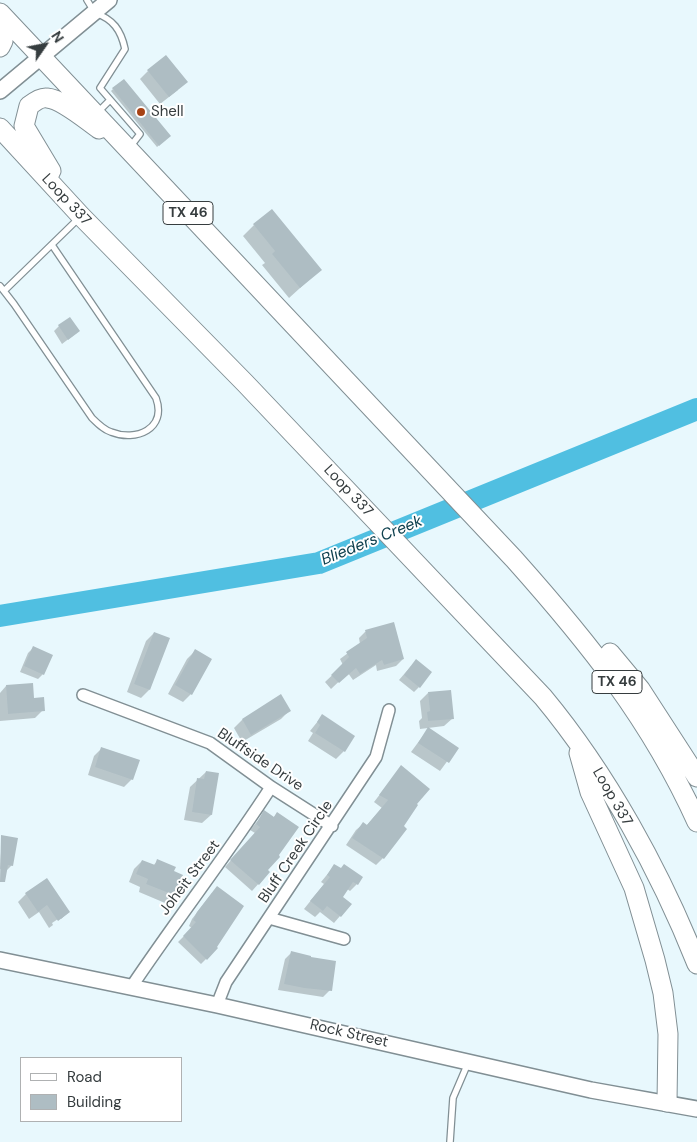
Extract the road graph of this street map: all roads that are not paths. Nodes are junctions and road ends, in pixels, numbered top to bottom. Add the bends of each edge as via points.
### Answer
1 (109, 0) edge
2 (91, 6) edge
3 (0, 13) edge
4 (0, 29) edge
5 (0, 47) edge
6 (42, 56) junction
7 (0, 91) edge
8 (110, 100) junction
9 (96, 114) junction
10 (0, 128) edge
11 (129, 149) junction
12 (81, 216) junction
13 (52, 245) junction
14 (2, 288) edge
15 (514, 560) junction
16 (83, 695) dead end
17 (389, 710) dead end
18 (572, 733) junction
19 (697, 777) edge
20 (271, 787) junction
21 (697, 822) edge
22 (332, 826) junction
23 (269, 918) junction
24 (344, 940) dead end
25 (0, 960) edge
26 (697, 964) edge
27 (132, 986) junction
28 (217, 1005) junction
29 (469, 1061) junction
30 (666, 1102) junction
31 (697, 1108) edge
32 (450, 1142) edge

1 - 2 street
2 - 6 street
2 - 8 lane via 108,17 122,34 125,49 100,88
3 - 6 main road, TX 46
4 - 5 main road via 3,41
6 - 7 street
6 - 9 main road, TX 46
8 - 9 lane
8 - 11 lane via 140,134
9 - 11 main road, TX 46
10 - 12 main road, Loop 337
11 - 12 main road via 60,102 47,98 29,106 24,126 27,133
11 - 15 main road, TX 46
12 - 13 lane
12 - 18 main road, Loop 337 via 246,383 543,698
13 - 14 lane
13 - 14 lane via 156,398 160,409 155,424 134,435 110,432 99,425
15 - 19 main road via 597,636 640,689
15 - 21 main road, TX 46 via 575,628 618,683 653,737
16 - 20 street, Bluffside Drive via 210,743
17 - 22 street, Bluff Creek Circle via 376,757
18 - 26 main road, Loop 337 via 602,778 655,873
18 - 30 main road via 590,792 634,888 656,960 668,1034
20 - 22 street, Bluffside Drive
20 - 27 street, Joheit Street
22 - 23 street, Bluff Creek Circle
23 - 24 street
23 - 28 street, Bluff Creek Circle via 226,982
25 - 27 street, Rock Street
27 - 28 street, Rock Street
28 - 29 street, Rock Street
29 - 30 street, Rock Street via 591,1090
29 - 32 lane via 453,1098
30 - 31 street, Rock Street

